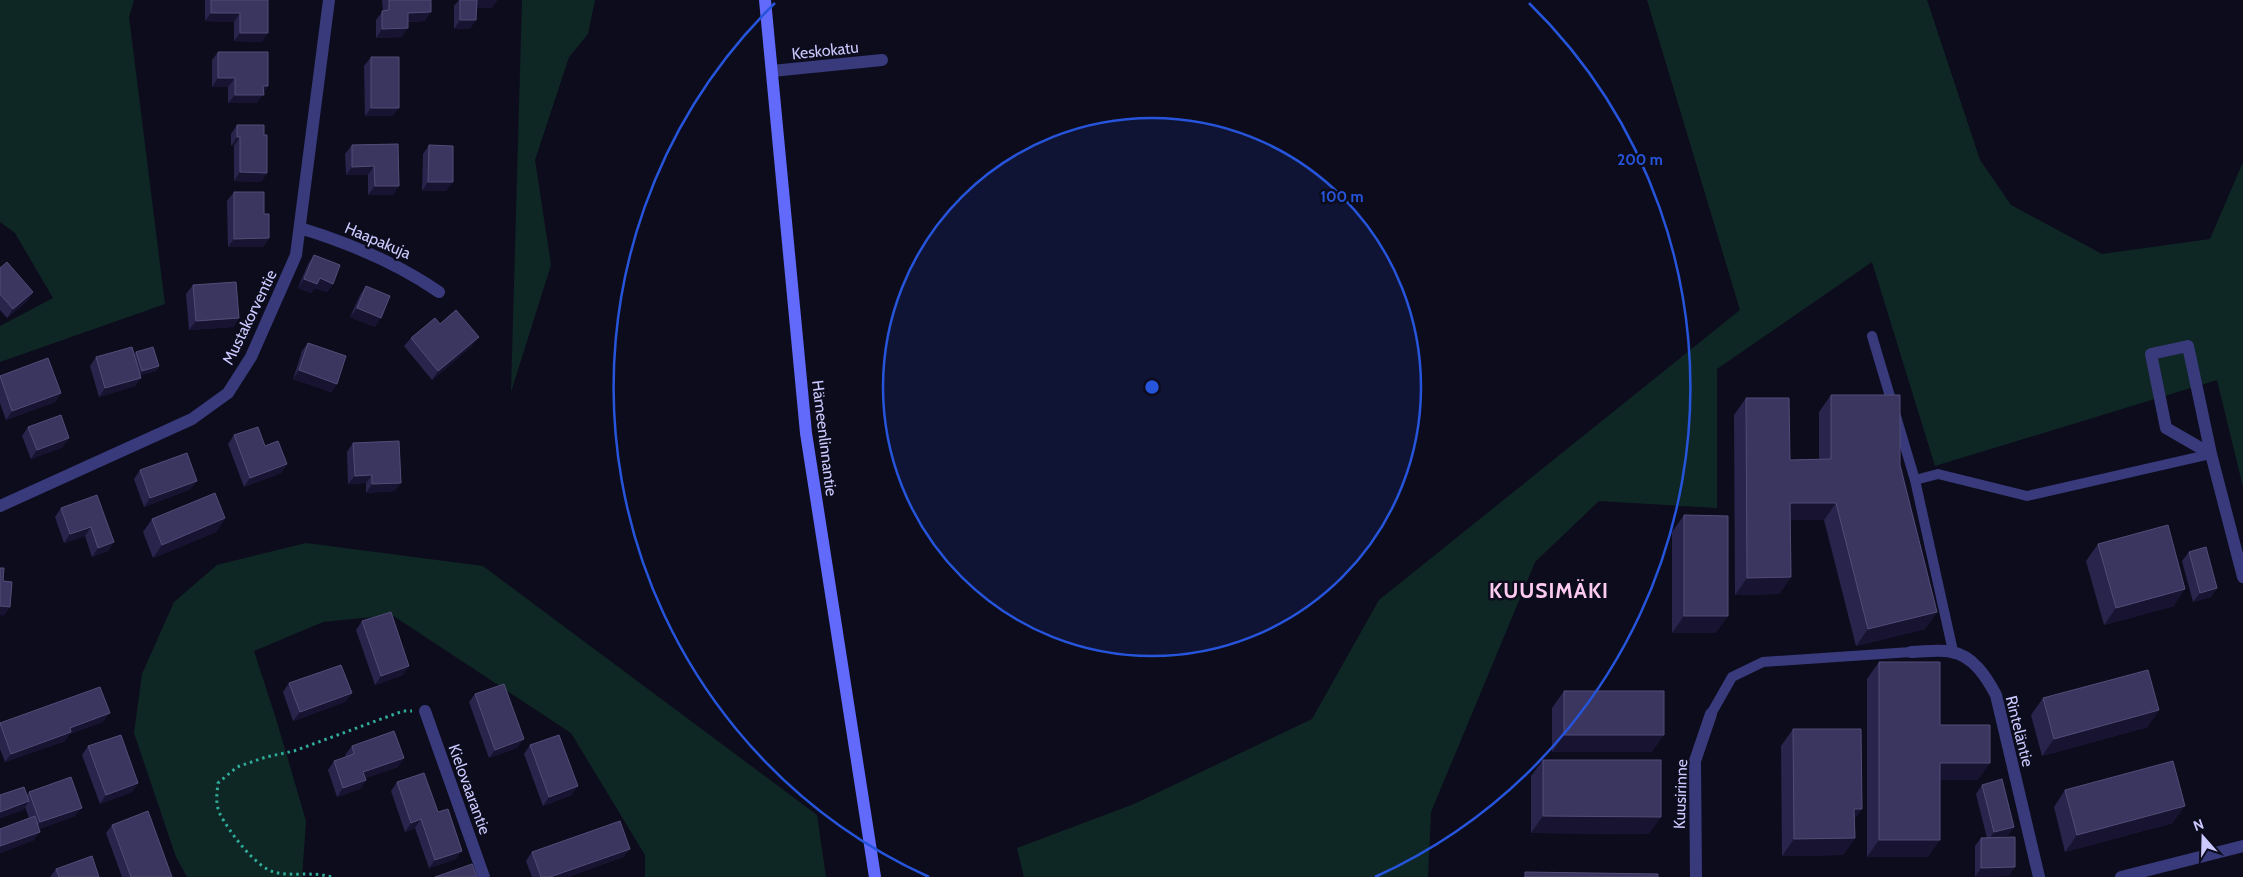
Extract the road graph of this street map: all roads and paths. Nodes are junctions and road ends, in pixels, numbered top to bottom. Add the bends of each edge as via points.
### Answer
1 (329, 0) edge
2 (765, 0) edge
3 (882, 60) dead end
4 (772, 72) junction
5 (300, 228) junction
6 (440, 292) dead end
7 (1872, 336) dead end
8 (2211, 454) junction
9 (1915, 480) junction
10 (0, 506) edge
11 (2243, 577) edge
12 (1911, 652) joint
13 (1952, 652) junction
14 (425, 711) joint
15 (1712, 714) joint
16 (2243, 846) edge
17 (330, 877) edge
18 (484, 877) edge
19 (874, 877) edge
20 (1696, 877) edge
21 (2039, 877) edge
22 (2121, 877) edge

1 - 5 street, Mustakorventie
2 - 4 main road, Hämeenlinnantie
3 - 4 street, Keskokatu
4 - 19 main road, Hämeenlinnantie via 806,433
5 - 6 street, Haapakuja via 409,271
5 - 10 street, Mustakorventie via 296,255 250,357 228,393 192,419
7 - 9 lane
8 - 8 street via 2188,346 2151,354 2166,428
8 - 9 lane via 2027,496 1938,474
8 - 11 street
9 - 13 lane
12 - 13 street
12 - 15 lane via 1763,662 1732,677
13 - 21 street, Rinteläntie via 1985,674 1996,695
14 - 17 path via 403,711 294,751 266,757 237,768 218,784 216,800 220,814 249,855 272,872
14 - 18 street, Kielovaarantie
15 - 20 street, Kuusirinne via 1695,761
16 - 22 street

